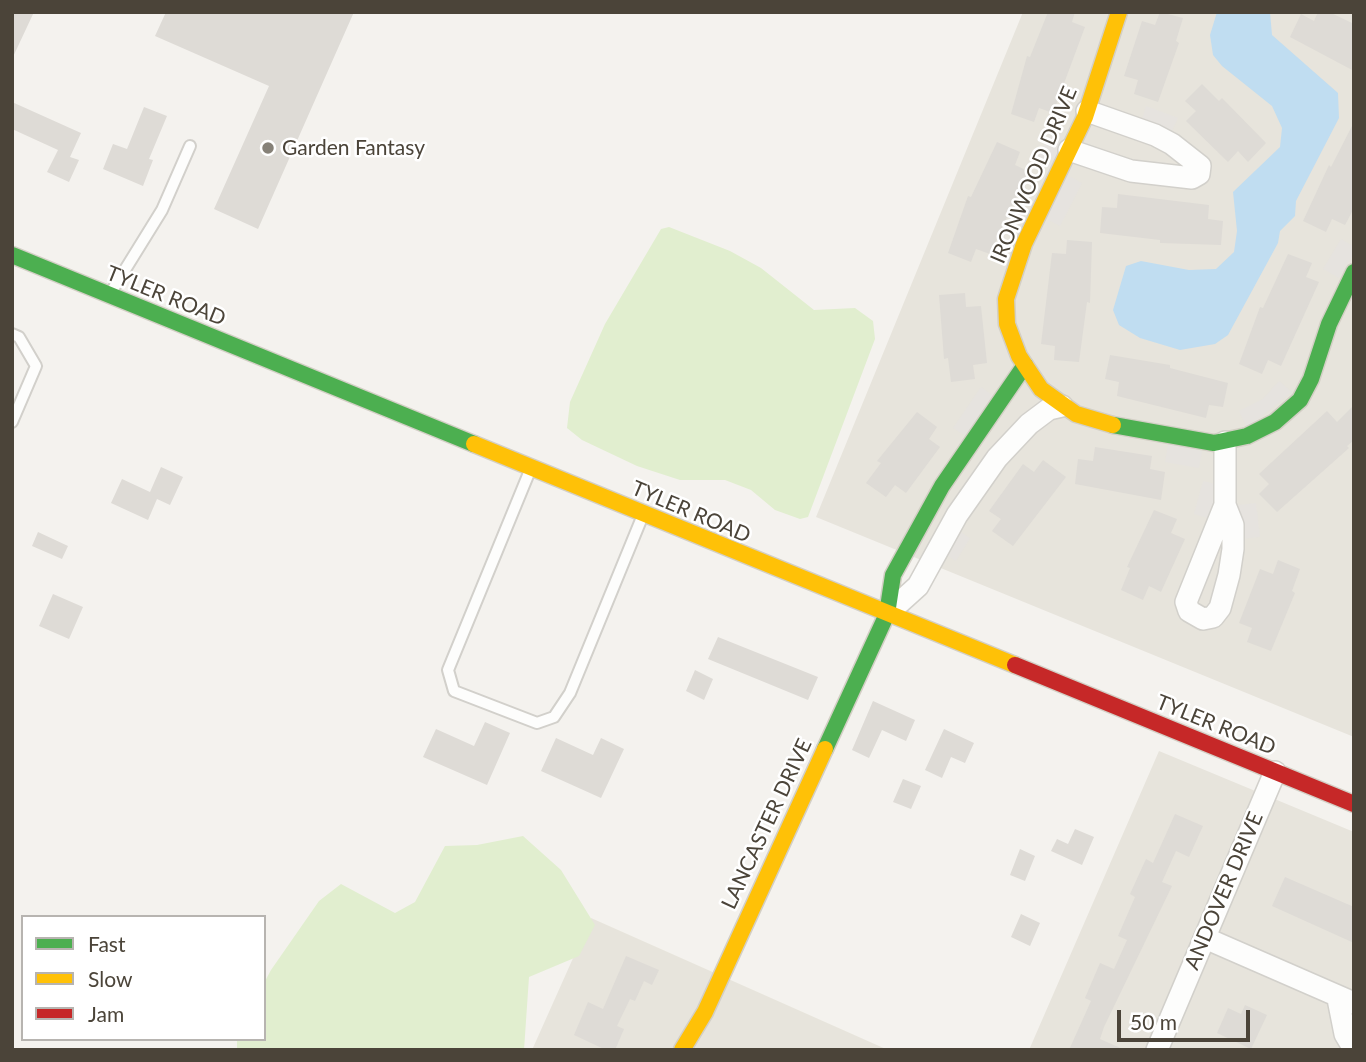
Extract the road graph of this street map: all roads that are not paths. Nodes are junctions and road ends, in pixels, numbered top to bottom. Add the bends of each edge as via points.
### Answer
1 (1119, 12) edge
2 (1087, 111) junction
3 (190, 146) dead end
4 (1069, 150) junction
5 (12, 255) edge
6 (1354, 272) edge
7 (109, 295) junction
8 (12, 334) edge
9 (1025, 365) junction
10 (1062, 405) junction
11 (12, 422) edge
12 (1225, 442) junction
13 (531, 468) junction
14 (942, 486) junction
15 (966, 501) junction
16 (1225, 505) dead end
17 (643, 514) junction
18 (887, 614) junction
19 (1275, 772) junction
20 (1354, 804) edge
21 (1205, 938) junction
22 (1346, 1001) edge
23 (1354, 1049) edge
24 (682, 1050) edge
25 (1157, 1050) edge

1 - 2 street, IRONWOOD DRIVE
2 - 4 street, IRONWOOD DRIVE
2 - 4 street via 1172,144 1200,166 1199,174 1192,178 1131,171
3 - 7 lane via 162,210
4 - 9 street, IRONWOOD DRIVE via 1024,244 1006,299 1007,324
5 - 7 street, TYLER ROAD
6 - 12 street via 1300,400 1275,422
7 - 13 street, TYLER ROAD
8 - 11 lane via 19,337 36,366
9 - 10 street, IRONWOOD DRIVE via 1041,389
9 - 14 street, LANCASTER DRIVE
10 - 12 street, IRONWOOD DRIVE via 1115,426 1185,440
10 - 15 street via 1029,424 996,458
12 - 16 street
13 - 17 street, TYLER ROAD
13 - 17 lane via 448,670 454,691 537,723 554,717 570,693
14 - 15 street
14 - 18 street, LANCASTER DRIVE via 893,575
15 - 18 street via 918,586
17 - 18 street, TYLER ROAD
18 - 19 street, TYLER ROAD
18 - 24 street, LANCASTER DRIVE via 705,1012
19 - 20 street, TYLER ROAD
19 - 21 street, ANDOVER DRIVE
21 - 22 street
21 - 25 street, ANDOVER DRIVE
22 - 23 street via 1345,1034

